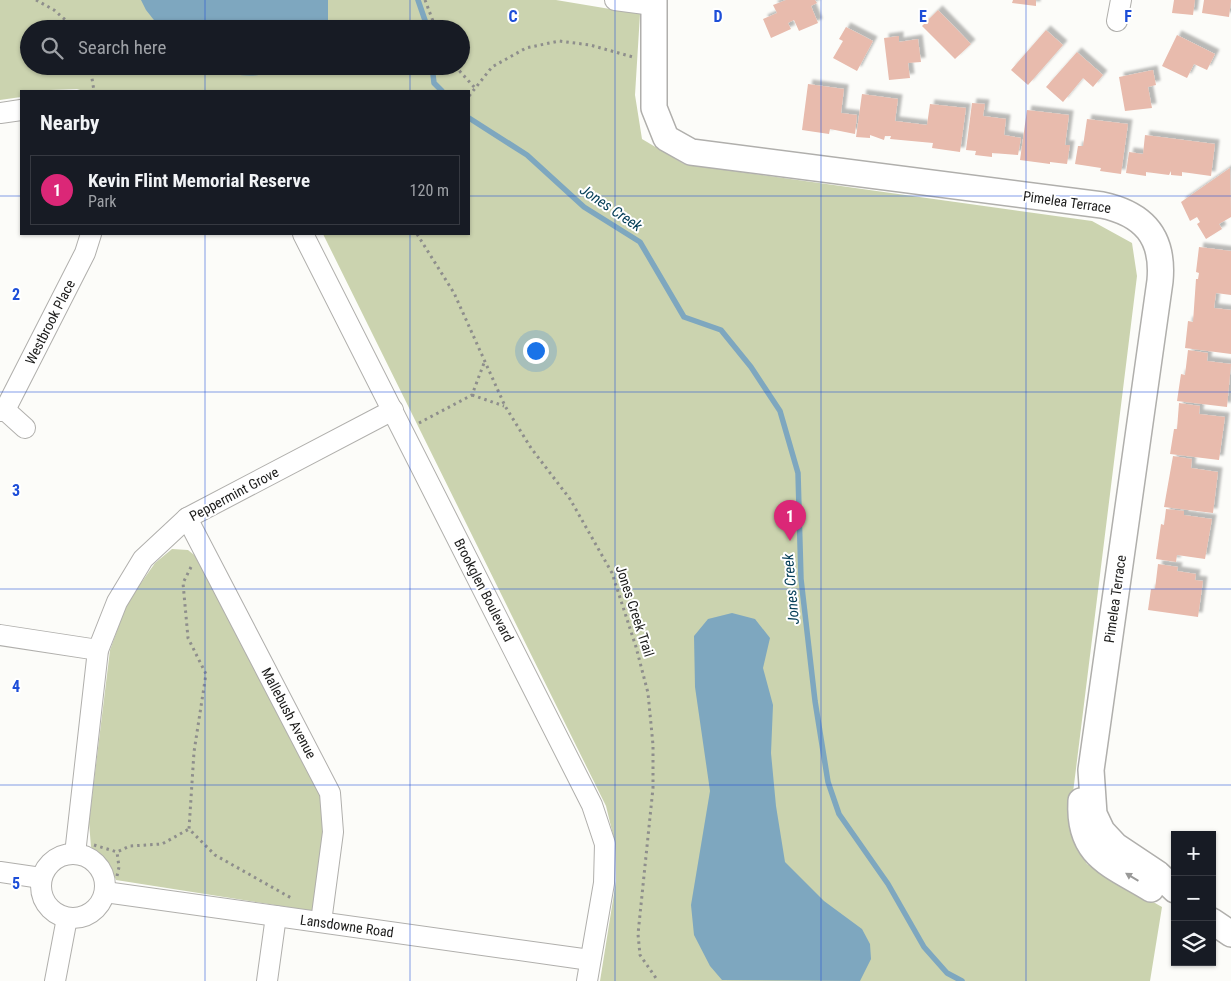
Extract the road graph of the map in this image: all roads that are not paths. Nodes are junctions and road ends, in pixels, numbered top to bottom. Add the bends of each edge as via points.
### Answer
1 (615, 0) edge
2 (1121, 0) edge
3 (653, 2) edge
4 (1118, 21) dead end
5 (20, 110) edge
6 (0, 112) edge
7 (91, 235) edge
8 (304, 235) edge
9 (392, 410) junction
10 (3, 411) edge
11 (25, 428) dead end
12 (187, 518) junction
13 (0, 636) edge
14 (98, 650) junction
15 (1094, 836) junction
16 (75, 849) junction
17 (0, 872) edge
18 (41, 878) junction
19 (1171, 886) edge
20 (109, 892) junction
21 (1171, 898) edge
22 (276, 916) junction
23 (66, 918) junction
24 (321, 922) junction
25 (1216, 924) edge
26 (1231, 934) edge
27 (590, 960) junction
28 (55, 981) edge
29 (267, 981) edge
30 (587, 981) edge

1 - 3 street
2 - 4 street
3 - 15 street, Pimelea Terrace via 654,108 666,138 691,152 1102,205 1130,215 1152,234 1160,254 1160,281 1091,770 1082,796 1080,821
5 - 6 street
7 - 10 street, Westbrook Place via 85,253
8 - 9 street, Brookglen Boulevard
9 - 12 street, Peppermint Grove
9 - 27 street, Brookglen Boulevard via 592,805 605,844 604,883
10 - 11 street, Westbrook Place
12 - 14 street, Peppermint Grove via 143,560 117,602
12 - 24 street, Mallebush Avenue via 330,793 333,832
13 - 14 street
14 - 16 street, Peppermint Grove
15 - 19 street via 1116,846
21 -> 15 street via 1100,858
16 - 18 street via 54,860
16 - 20 street via 96,862
17 - 18 street
18 - 23 street via 42,897 47,907
20 - 22 street, Lansdowne Road
20 - 23 street via 94,911 84,917
22 - 24 street, Lansdowne Road
22 - 29 street
23 - 28 street
24 - 27 street, Lansdowne Road
25 - 26 street
27 - 30 street, Brookglen Boulevard

